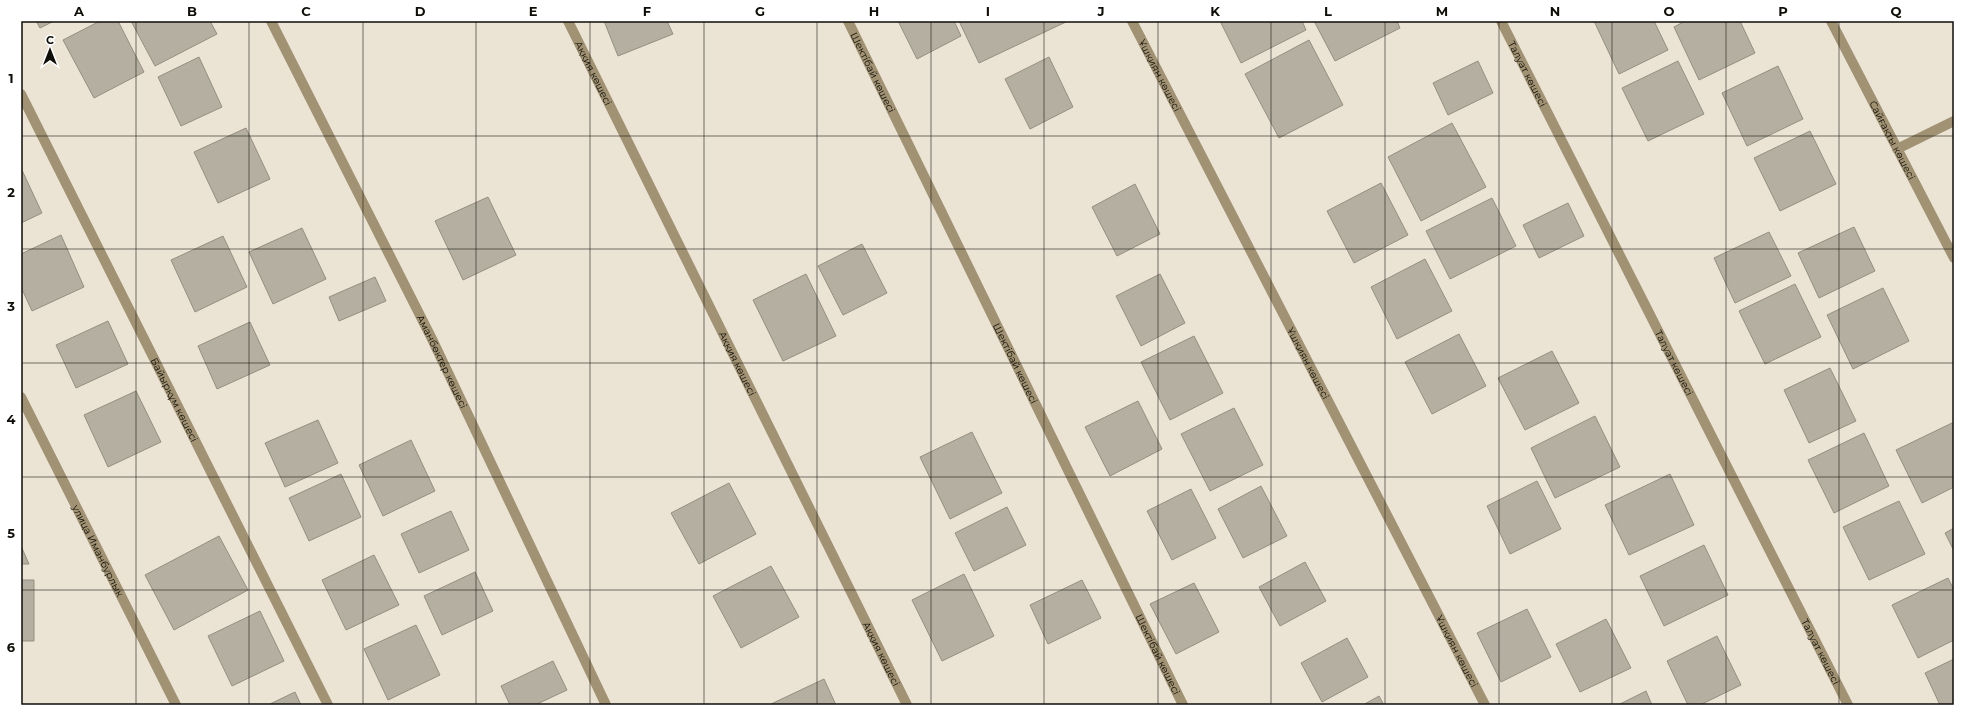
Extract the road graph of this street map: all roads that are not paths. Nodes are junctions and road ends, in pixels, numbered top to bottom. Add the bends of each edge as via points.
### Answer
1 (271, 21) edge
2 (568, 21) edge
3 (848, 21) edge
4 (1132, 21) edge
5 (1501, 21) edge
6 (1831, 21) edge
7 (21, 94) edge
8 (1954, 121) edge
9 (1897, 149) junction
10 (1954, 258) edge
11 (21, 397) edge
12 (176, 705) edge
13 (328, 705) edge
14 (606, 705) edge
15 (907, 705) edge
16 (1183, 705) edge
17 (1485, 705) edge
18 (1848, 705) edge

1 - 14 street, Аманбөктер көшесі via 432,339
2 - 15 street, Аққия көшесі
3 - 16 street, Шектібай көшесі
4 - 17 street, Ұшқиян көшесі
5 - 18 street, Талуат көшесі
6 - 9 street, Сайғақты көшесі
7 - 13 street, Байырқұм көшесі
8 - 9 street
9 - 10 street, Сайғақты көшесі
11 - 12 street, улица Иманбурлык

